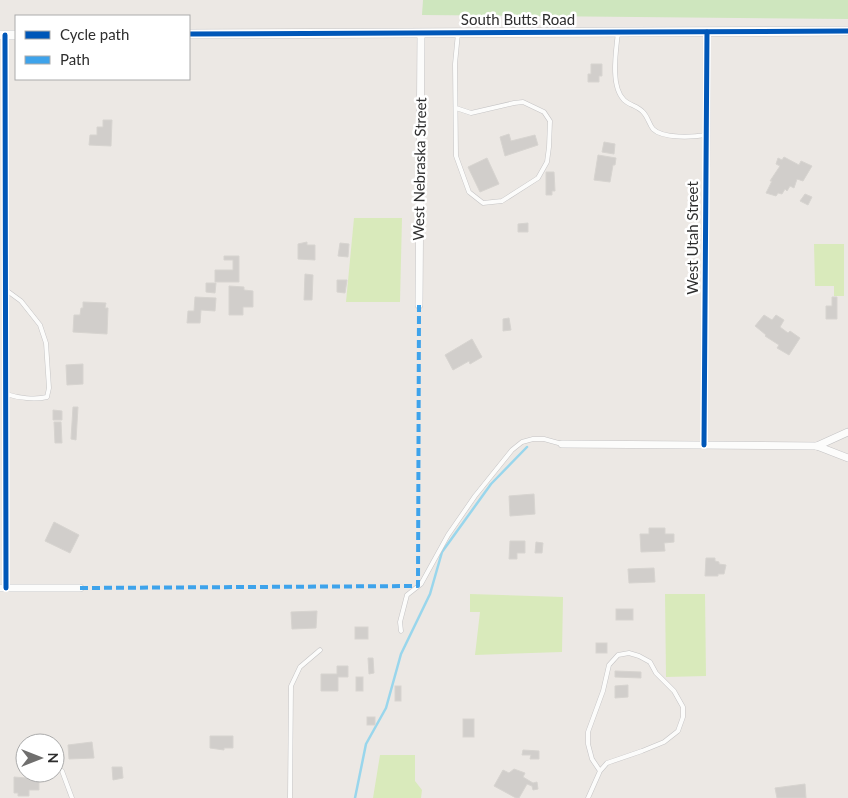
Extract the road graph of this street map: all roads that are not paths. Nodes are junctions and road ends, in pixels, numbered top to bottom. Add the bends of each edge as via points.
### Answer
1 (848, 31) edge
2 (618, 32) junction
3 (707, 32) junction
4 (421, 33) junction
5 (458, 33) junction
6 (190, 34) edge
7 (3, 35) edge
8 (456, 108) junction
9 (706, 135) junction
10 (5, 290) junction
11 (418, 305) dead end
12 (3, 313) edge
13 (6, 394) junction
14 (848, 432) edge
15 (562, 444) joint
16 (704, 445) junction
17 (817, 446) junction
18 (848, 458) edge
19 (3, 588) edge
20 (80, 588) dead end
21 (401, 631) dead end
22 (320, 650) dead end
23 (600, 771) junction
24 (65, 779) edge
25 (72, 798) edge
26 (290, 798) edge
27 (588, 798) edge

1 - 3 street, South Butts Road
2 - 3 street, South Butts Road
2 - 5 street, South Butts Road
2 - 9 lane via 616,77 618,92 625,102 642,110 659,133 691,138
3 - 9 street, West Utah Street
4 - 5 street, South Butts Road
4 - 6 street, South Butts Road
4 - 11 street, West Nebraska Street
5 - 8 lane
7 - 10 street
8 - 8 lane via 456,156 469,192 482,203 502,201 538,178 547,162 549,147 550,121 544,112 523,102 470,113
9 - 16 street, West Utah Street
10 - 12 street
10 - 13 lane via 21,301 40,325 46,343 49,388 47,397 42,398
12 - 13 street
13 - 19 street
14 - 17 street
15 - 16 street
15 - 21 lane via 533,439 512,450 448,535 421,584 407,595
16 - 17 street
17 - 18 street
19 - 20 street
22 - 26 lane via 300,667 291,686
23 - 23 lane via 607,763 664,742 678,730 683,717 683,707 674,691 650,662 629,653 618,655 609,664 588,732 592,759
23 - 27 lane
24 - 25 lane

